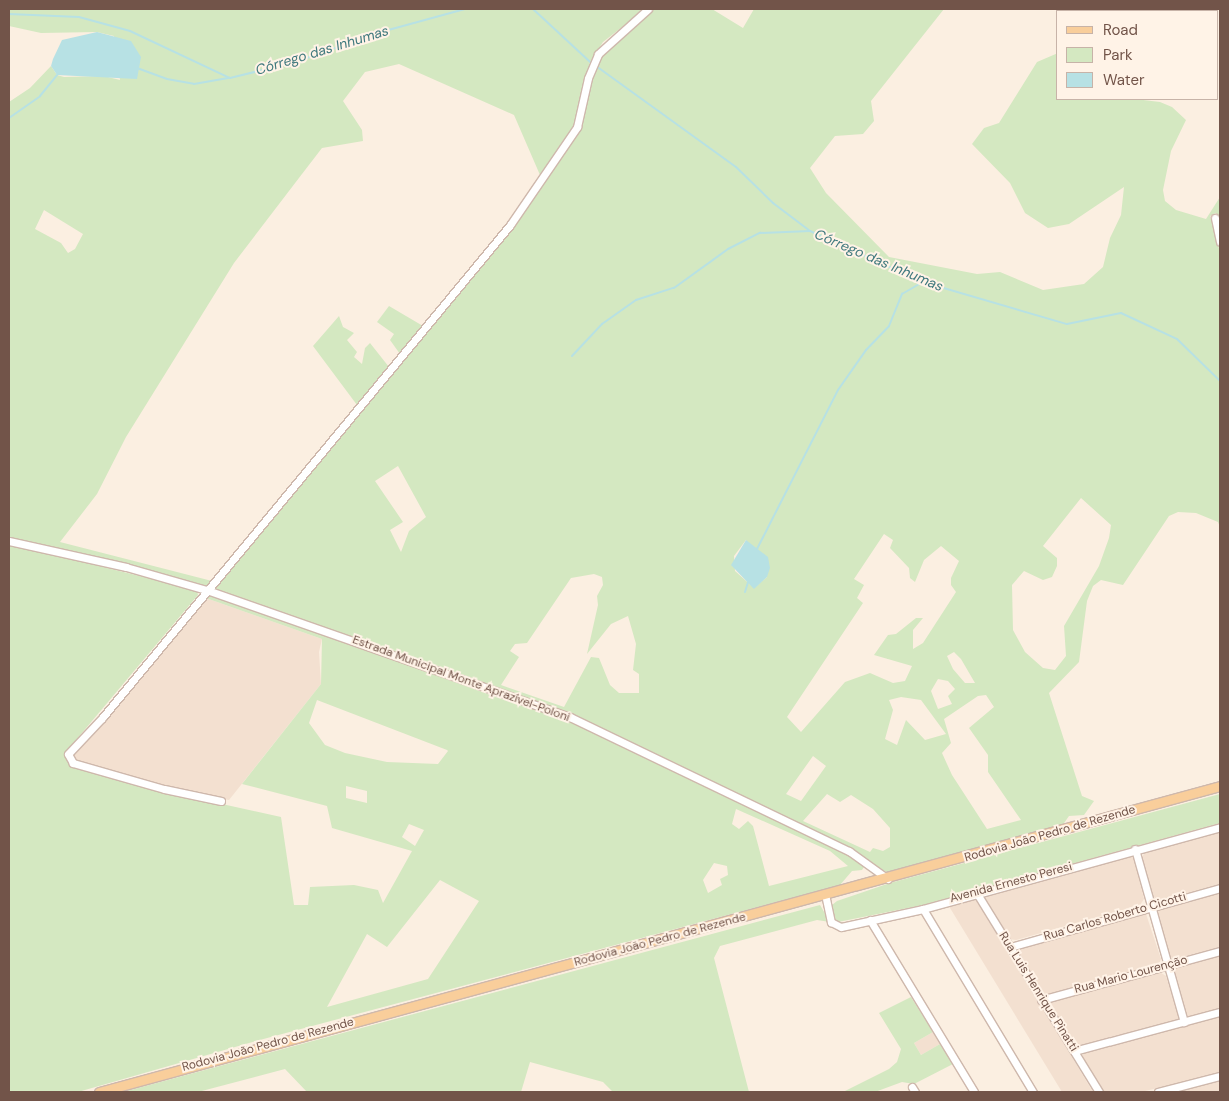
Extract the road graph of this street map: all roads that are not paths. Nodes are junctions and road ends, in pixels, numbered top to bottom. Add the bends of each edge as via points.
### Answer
1 (648, 9) edge
2 (1215, 218) dead end
3 (1220, 239) edge
4 (9, 541) edge
5 (207, 590) junction
6 (1220, 786) edge
7 (221, 801) dead end
8 (1220, 827) edge
9 (1135, 849) junction
10 (888, 878) junction
11 (1220, 888) edge
12 (976, 892) junction
13 (824, 894) junction
14 (1150, 906) junction
15 (923, 909) junction
16 (870, 920) junction
17 (1010, 947) junction
18 (1220, 951) edge
19 (1166, 965) junction
20 (1041, 1000) junction
21 (1220, 1012) edge
22 (1184, 1022) junction
23 (1074, 1051) junction
24 (1220, 1076) edge
25 (98, 1092) edge
26 (974, 1092) edge
27 (1033, 1092) edge
28 (1099, 1092) edge
29 (1158, 1092) edge

1 - 5 street via 598,54 588,78 577,127 510,225
2 - 3 street
4 - 5 street, Estrada Municipal Monte Aprazível-Poloni via 126,567
5 - 7 street via 67,756 73,763 164,789
5 - 10 street, Estrada Municipal Monte Aprazível-Poloni via 570,717 849,852
6 - 10 main road, Rodovia João Pedro de Rezende
8 - 9 street, Avenida Ernesto Peresi
9 - 12 street, Avenida Ernesto Peresi
9 - 14 street
10 - 13 main road, Rodovia João Pedro de Rezende
11 - 14 street, Rua Carlos Roberto Cicotti
12 - 15 street, Avenida Ernesto Peresi
12 - 17 street, Rua Luis Henrique Pinatti
13 - 16 street, Avenida Ernesto Peresi via 834,925 841,927
13 - 25 main road, Rodovia João Pedro de Rezende
14 - 17 street, Rua Carlos Roberto Cicotti
14 - 19 street
15 - 16 street, Avenida Ernesto Peresi
15 - 27 street
16 - 26 street
17 - 20 street, Rua Luis Henrique Pinatti
18 - 19 street, Rua Mario Lourenção
19 - 20 street, Rua Mario Lourenção
19 - 22 street
20 - 23 street, Rua Luis Henrique Pinatti
21 - 22 street
22 - 23 street
23 - 28 street, Rua Luis Henrique Pinatti
24 - 29 street

